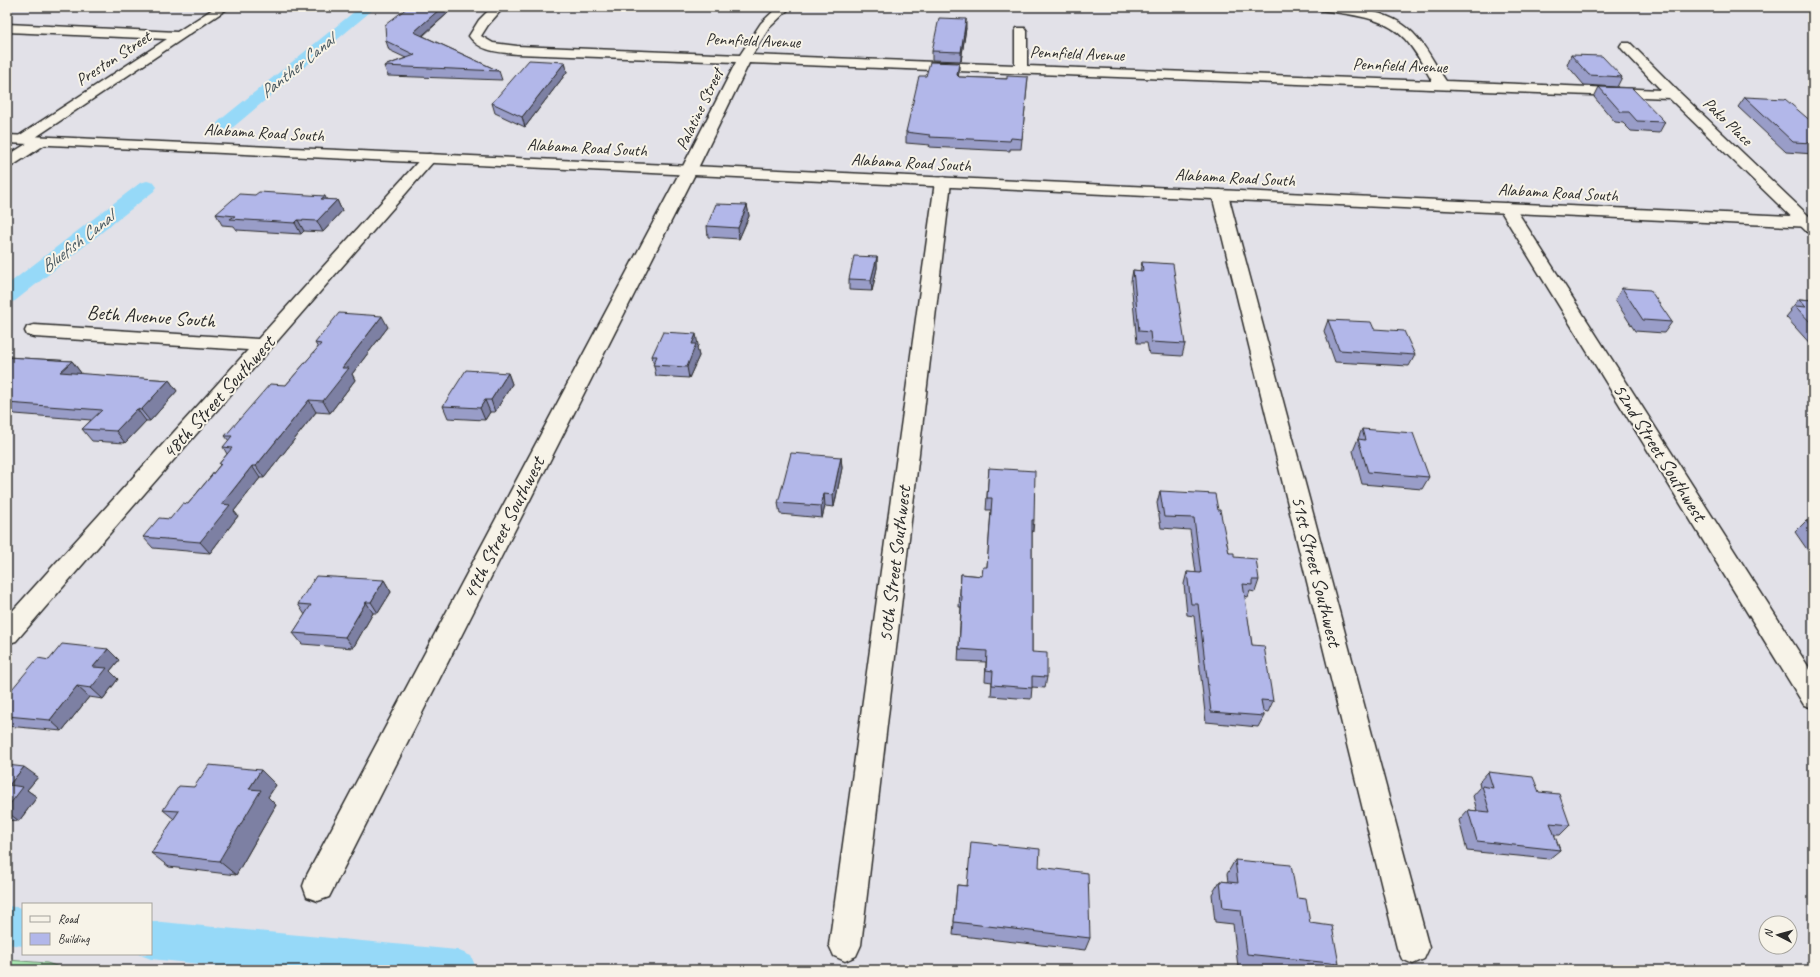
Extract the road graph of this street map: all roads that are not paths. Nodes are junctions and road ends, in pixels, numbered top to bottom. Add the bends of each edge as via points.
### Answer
1 (224, 7) edge
2 (498, 7) edge
3 (785, 7) edge
4 (1321, 7) edge
5 (7, 28) edge
6 (1022, 31) dead end
7 (180, 36) junction
8 (1626, 46) dead end
9 (745, 58) junction
10 (1021, 68) junction
11 (1441, 84) junction
12 (1673, 94) junction
13 (14, 139) edge
14 (41, 141) junction
15 (429, 158) junction
16 (7, 163) edge
17 (689, 170) junction
18 (943, 182) junction
19 (1220, 195) junction
20 (1507, 208) junction
21 (1811, 224) edge
22 (34, 331) dead end
23 (264, 345) junction
24 (17, 611) edge
25 (7, 634) edge
26 (1813, 697) edge
27 (318, 886) dead end
28 (845, 945) dead end
29 (1413, 948) dead end

1 - 7 street, Preston Street
2 - 9 street, Pennfield Avenue via 475,36 480,42 494,47
3 - 9 street, Palatine Street via 765,26
4 - 11 street via 1369,16 1390,22 1404,30
5 - 7 street
6 - 10 street
7 - 13 street, Preston Street
8 - 12 street, Pako Place
9 - 10 street, Pennfield Avenue
9 - 17 street, Palatine Street
10 - 11 street, Pennfield Avenue
11 - 12 street, Pennfield Avenue
12 - 21 street, Pako Place
13 - 14 street, Alabama Road South
14 - 15 street, Alabama Road South
14 - 16 street
15 - 17 street, Alabama Road South
15 - 23 street, 48th Street Southwest
17 - 18 street, Alabama Road South
17 - 27 street, 49th Street Southwest
18 - 19 street, Alabama Road South
18 - 28 street, 50th Street Southwest
19 - 20 street, Alabama Road South
19 - 29 street, 51st Street Southwest
20 - 21 street, Alabama Road South
20 - 26 street, 52nd Street Southwest
22 - 23 street, Beth Avenue South
23 - 24 street, 48th Street Southwest
24 - 25 street, 48th Street Southwest

